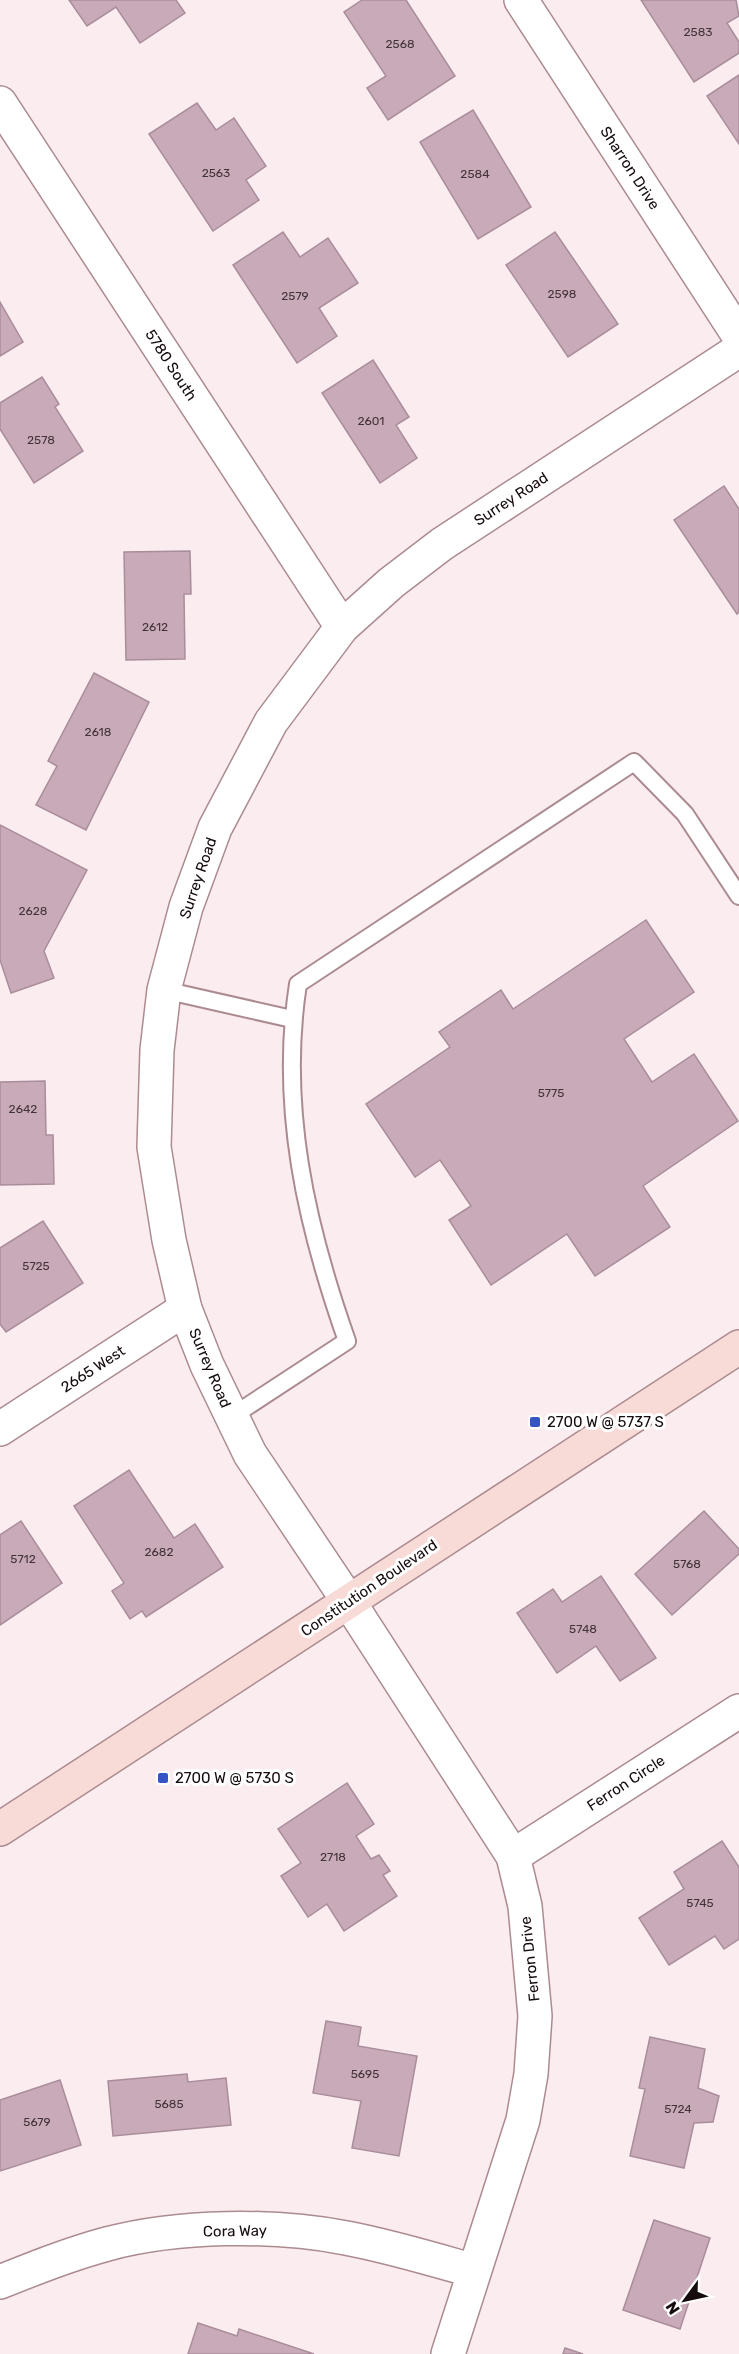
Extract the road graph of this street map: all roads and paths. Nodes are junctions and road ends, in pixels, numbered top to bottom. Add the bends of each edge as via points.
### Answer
1 (521, 0) edge
2 (0, 104) edge
3 (739, 336) edge
4 (739, 350) edge
5 (342, 627) junction
6 (739, 896) edge
7 (164, 990) junction
8 (292, 1019) junction
9 (185, 1310) junction
10 (739, 1347) edge
11 (231, 1417) junction
12 (0, 1429) edge
13 (349, 1602) junction
14 (739, 1711) edge
15 (0, 1829) edge
16 (513, 1856) junction
17 (474, 2271) junction
18 (0, 2282) edge
19 (448, 2354) edge

1 - 3 street, Sharron Drive
2 - 5 street, 5780 South
4 - 5 street, Surrey Road via 442,544
5 - 7 street, Surrey Road via 272,722 215,828 186,907
6 - 8 lane via 685,814 634,762 298,984
7 - 8 lane
7 - 9 street, Surrey Road via 157,1050 154,1147
8 - 11 lane via 295,1132 305,1204 347,1341
9 - 11 street, Surrey Road
9 - 12 street, 2665 West
10 - 13 main road, Constitution Boulevard
11 - 13 street, Surrey Road via 250,1454
13 - 15 main road, Constitution Boulevard
13 - 16 street, Ferron Drive
14 - 16 street, Ferron Circle
16 - 17 street, Ferron Drive via 525,1906 536,2016 531,2074 523,2120
17 - 18 street, Cora Way via 345,2238 236,2229 109,2243
17 - 19 street, Ferron Drive

